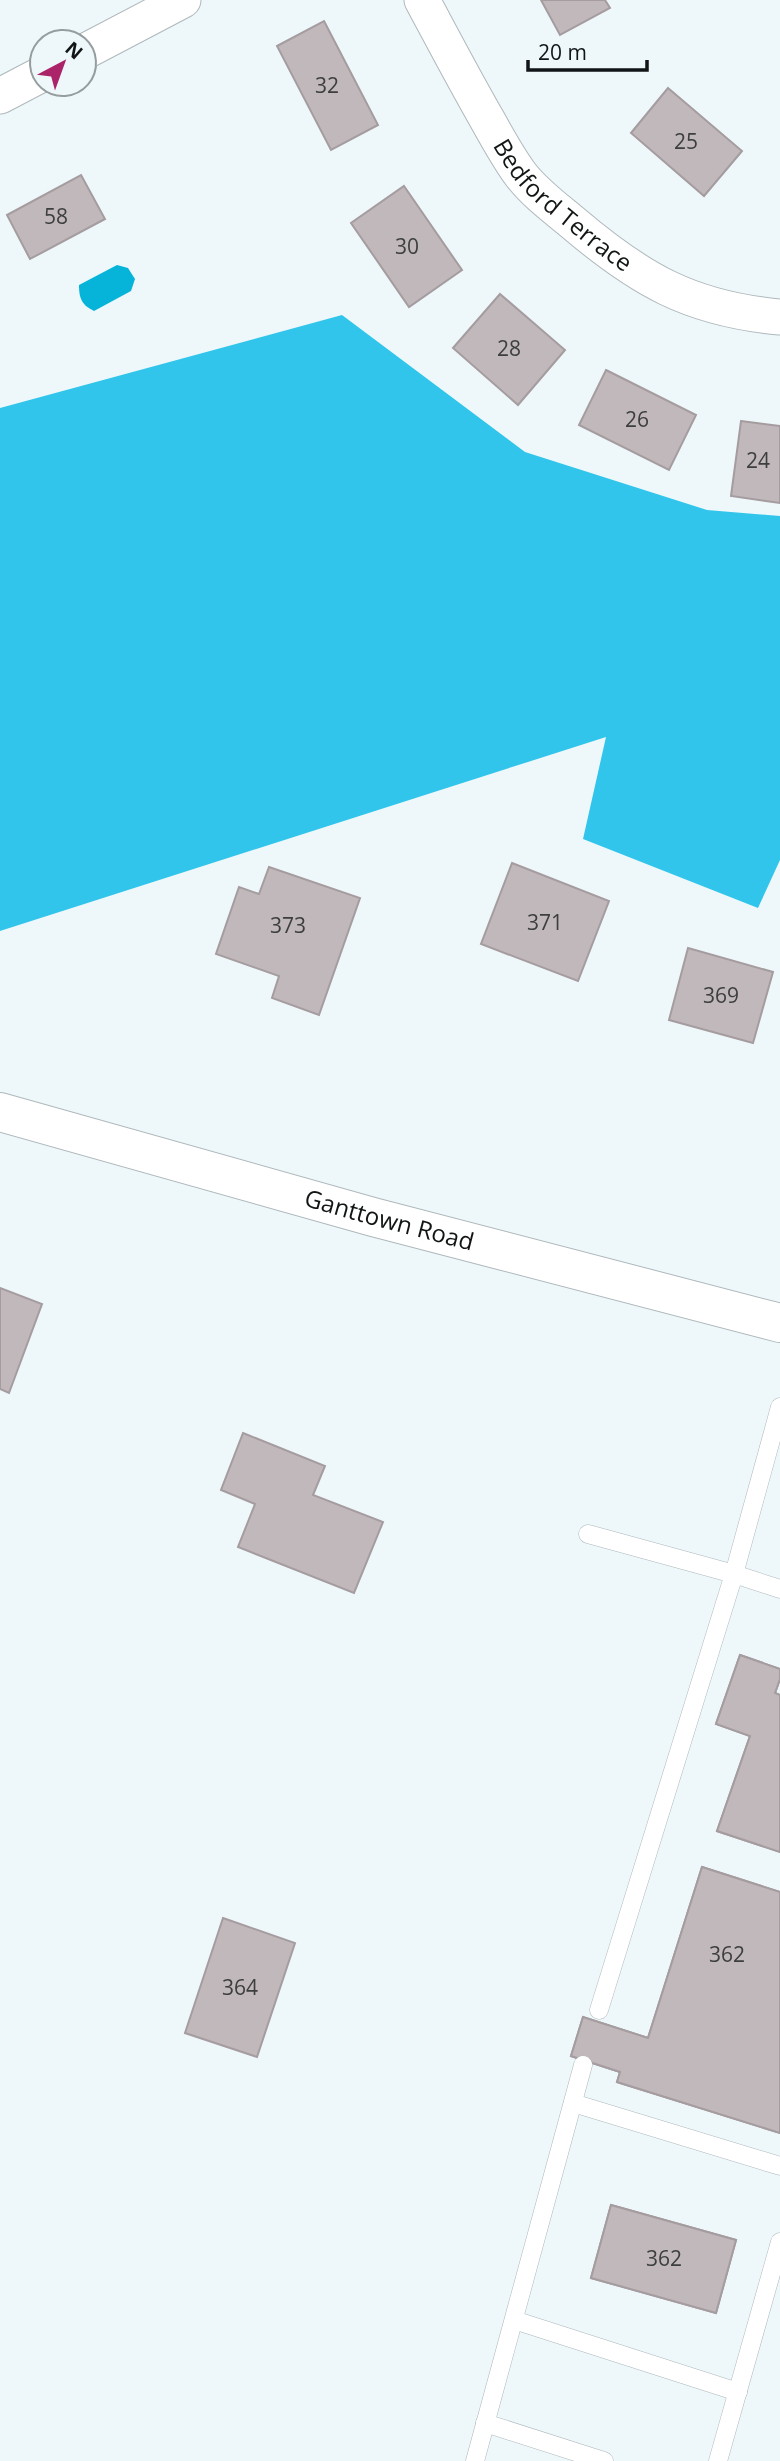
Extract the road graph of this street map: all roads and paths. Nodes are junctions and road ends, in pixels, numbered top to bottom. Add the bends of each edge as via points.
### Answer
1 (183, 0) edge
2 (422, 0) edge
3 (98, 45) edge
4 (28, 81) edge
5 (0, 96) edge
6 (780, 317) edge
7 (0, 1112) edge
8 (780, 1323) edge
9 (780, 1406) edge
10 (587, 1534) dead end
11 (734, 1574) junction
12 (780, 1589) edge
13 (599, 2010) dead end
14 (583, 2065) dead end
15 (573, 2103) junction
16 (780, 2166) edge
17 (780, 2242) edge
18 (514, 2320) junction
19 (738, 2392) junction
20 (485, 2423) junction
21 (475, 2461) edge
22 (604, 2461) edge
23 (718, 2461) edge

1 - 3 street
2 - 6 street, Bedford Terrace via 495,135 522,176 547,201 606,251 678,294
4 - 5 street
7 - 8 street, Ganttown Road via 373,1217
9 - 11 lane
10 - 11 lane
11 - 12 lane
11 - 13 lane
14 - 15 lane
15 - 16 lane
15 - 18 lane
17 - 19 lane
18 - 19 lane
18 - 20 lane
19 - 23 lane
20 - 21 lane
20 - 22 lane

